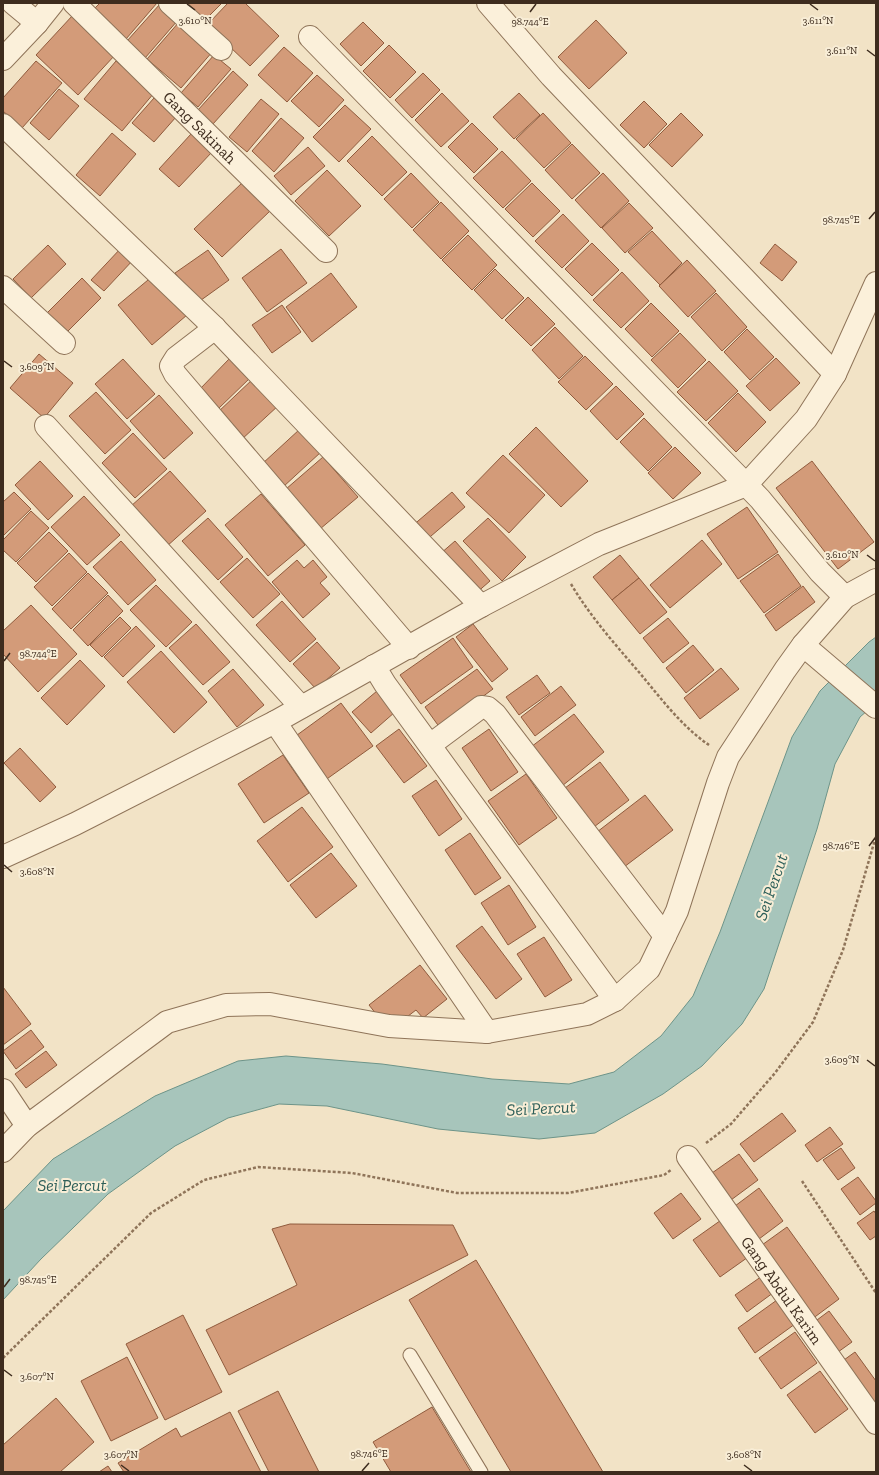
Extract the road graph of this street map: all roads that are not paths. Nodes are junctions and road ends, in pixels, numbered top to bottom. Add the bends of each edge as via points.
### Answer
1 (12, 3) edge
2 (53, 3) edge
3 (74, 3) edge
4 (170, 3) edge
5 (488, 3) edge
6 (37, 23) junction
7 (310, 37) dead end
8 (221, 49) dead end
9 (3, 59) edge
10 (3, 125) edge
11 (326, 251) dead end
12 (876, 283) edge
13 (3, 287) edge
14 (215, 328) junction
15 (64, 343) dead end
16 (835, 374) junction
17 (46, 426) dead end
18 (746, 485) junction
19 (876, 580) edge
20 (845, 597) junction
21 (480, 606) junction
22 (409, 648) junction
23 (810, 651) junction
24 (374, 666) junction
25 (301, 707) junction
26 (876, 707) edge
27 (275, 722) junction
28 (430, 744) junction
29 (3, 857) edge
30 (665, 936) junction
31 (615, 1000) junction
32 (487, 1032) junction
33 (3, 1090) edge
34 (27, 1126) junction
35 (3, 1151) edge
36 (688, 1157) road end
37 (410, 1355) dead end
38 (876, 1423) edge
39 (482, 1472) edge

1 - 6 street
2 - 6 street
3 - 11 street, Gang Sakinah
4 - 8 street
5 - 16 street via 551,76
6 - 9 street
7 - 18 street
10 - 14 street
12 - 16 street
13 - 15 street
14 - 21 street
14 - 22 street via 176,358 171,366 175,374
16 - 18 street via 806,419
17 - 25 street
18 - 20 street via 820,572
18 - 21 street via 599,544
19 - 20 street
20 - 23 street
21 - 22 street
22 - 24 street
23 - 26 street
23 - 30 street via 785,670 728,757 677,911
24 - 25 street
24 - 28 street
25 - 27 street
27 - 29 street via 75,824
27 - 32 street
28 - 30 street via 481,707 488,708
28 - 31 street
30 - 31 street via 649,969
31 - 32 street via 587,1014
32 - 34 street via 389,1026 270,1004 226,1005 167,1022
33 - 34 street
34 - 35 street
36 - 38 street, Gang Abdul Karim
37 - 39 lane

